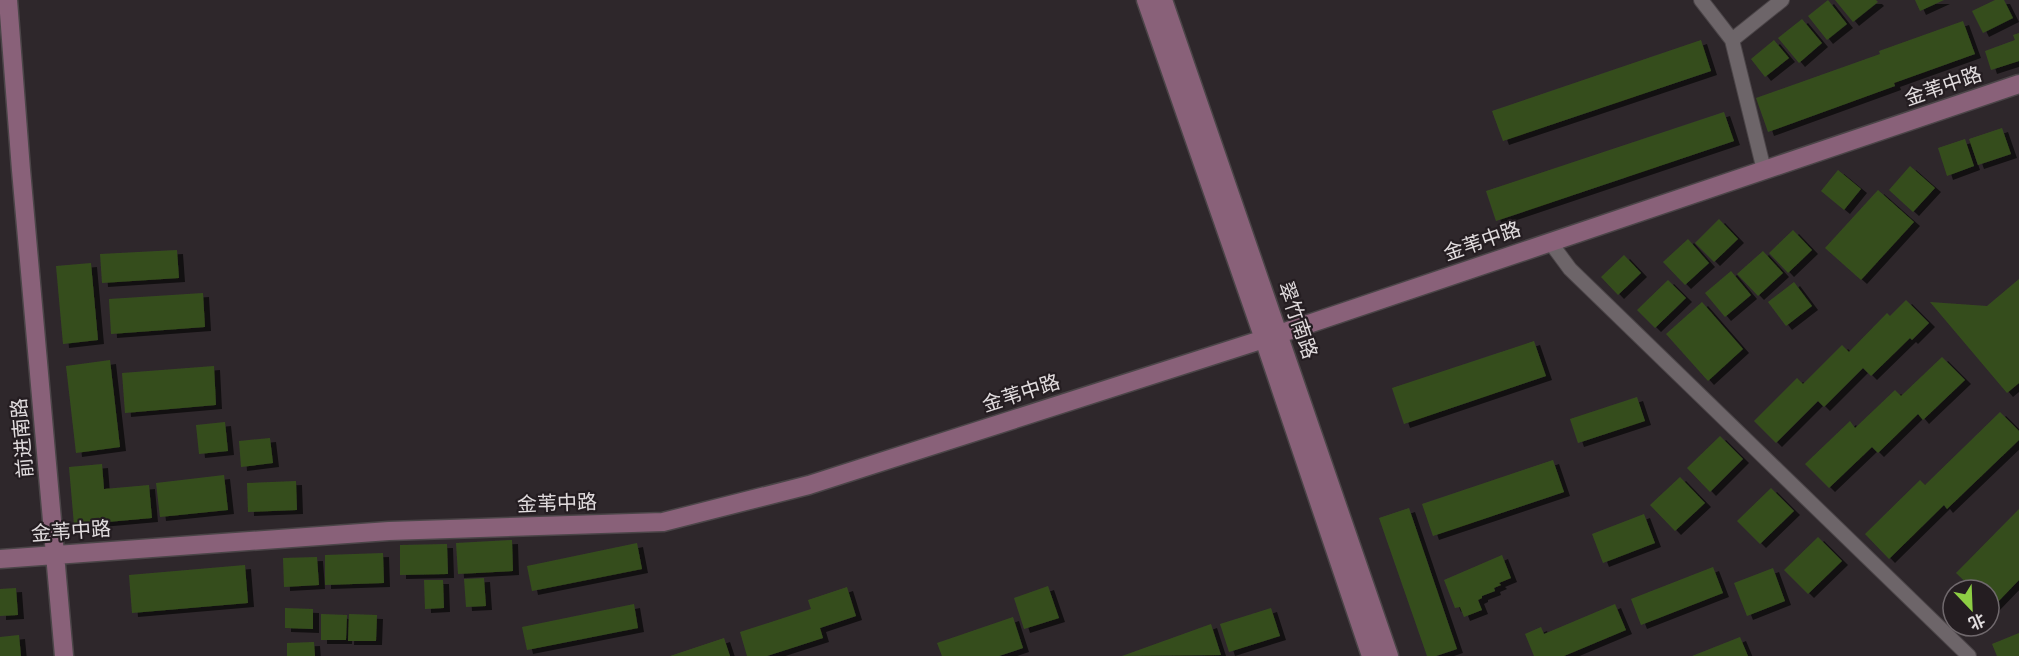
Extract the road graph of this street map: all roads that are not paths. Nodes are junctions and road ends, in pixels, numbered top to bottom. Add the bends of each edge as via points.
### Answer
1 (8, 0) edge
2 (1146, 0) edge
3 (1163, 0) edge
4 (1701, 0) edge
5 (1782, 0) edge
6 (1732, 40) junction
7 (2019, 84) edge
8 (1764, 170) junction
9 (1550, 242) junction
10 (1272, 337) junction
11 (55, 554) junction
12 (0, 559) edge
13 (64, 656) edge
14 (1371, 656) edge
15 (1389, 656) edge
16 (1970, 656) edge

1 - 11 street, 前进南路
2 - 10 street, 翠竹南路
3 - 10 street, 翠竹南路
4 - 6 street
5 - 6 street
6 - 8 street
7 - 8 street, 金苇中路
8 - 9 street, 金苇中路
9 - 10 street, 金苇中路
9 - 16 street via 1570,269
10 - 11 street, 金苇中路 via 809,485 663,522 389,531
10 - 14 street, 翠竹南路
10 - 15 street, 翠竹南路
11 - 12 street, 金苇中路
11 - 13 street, 前进南路

